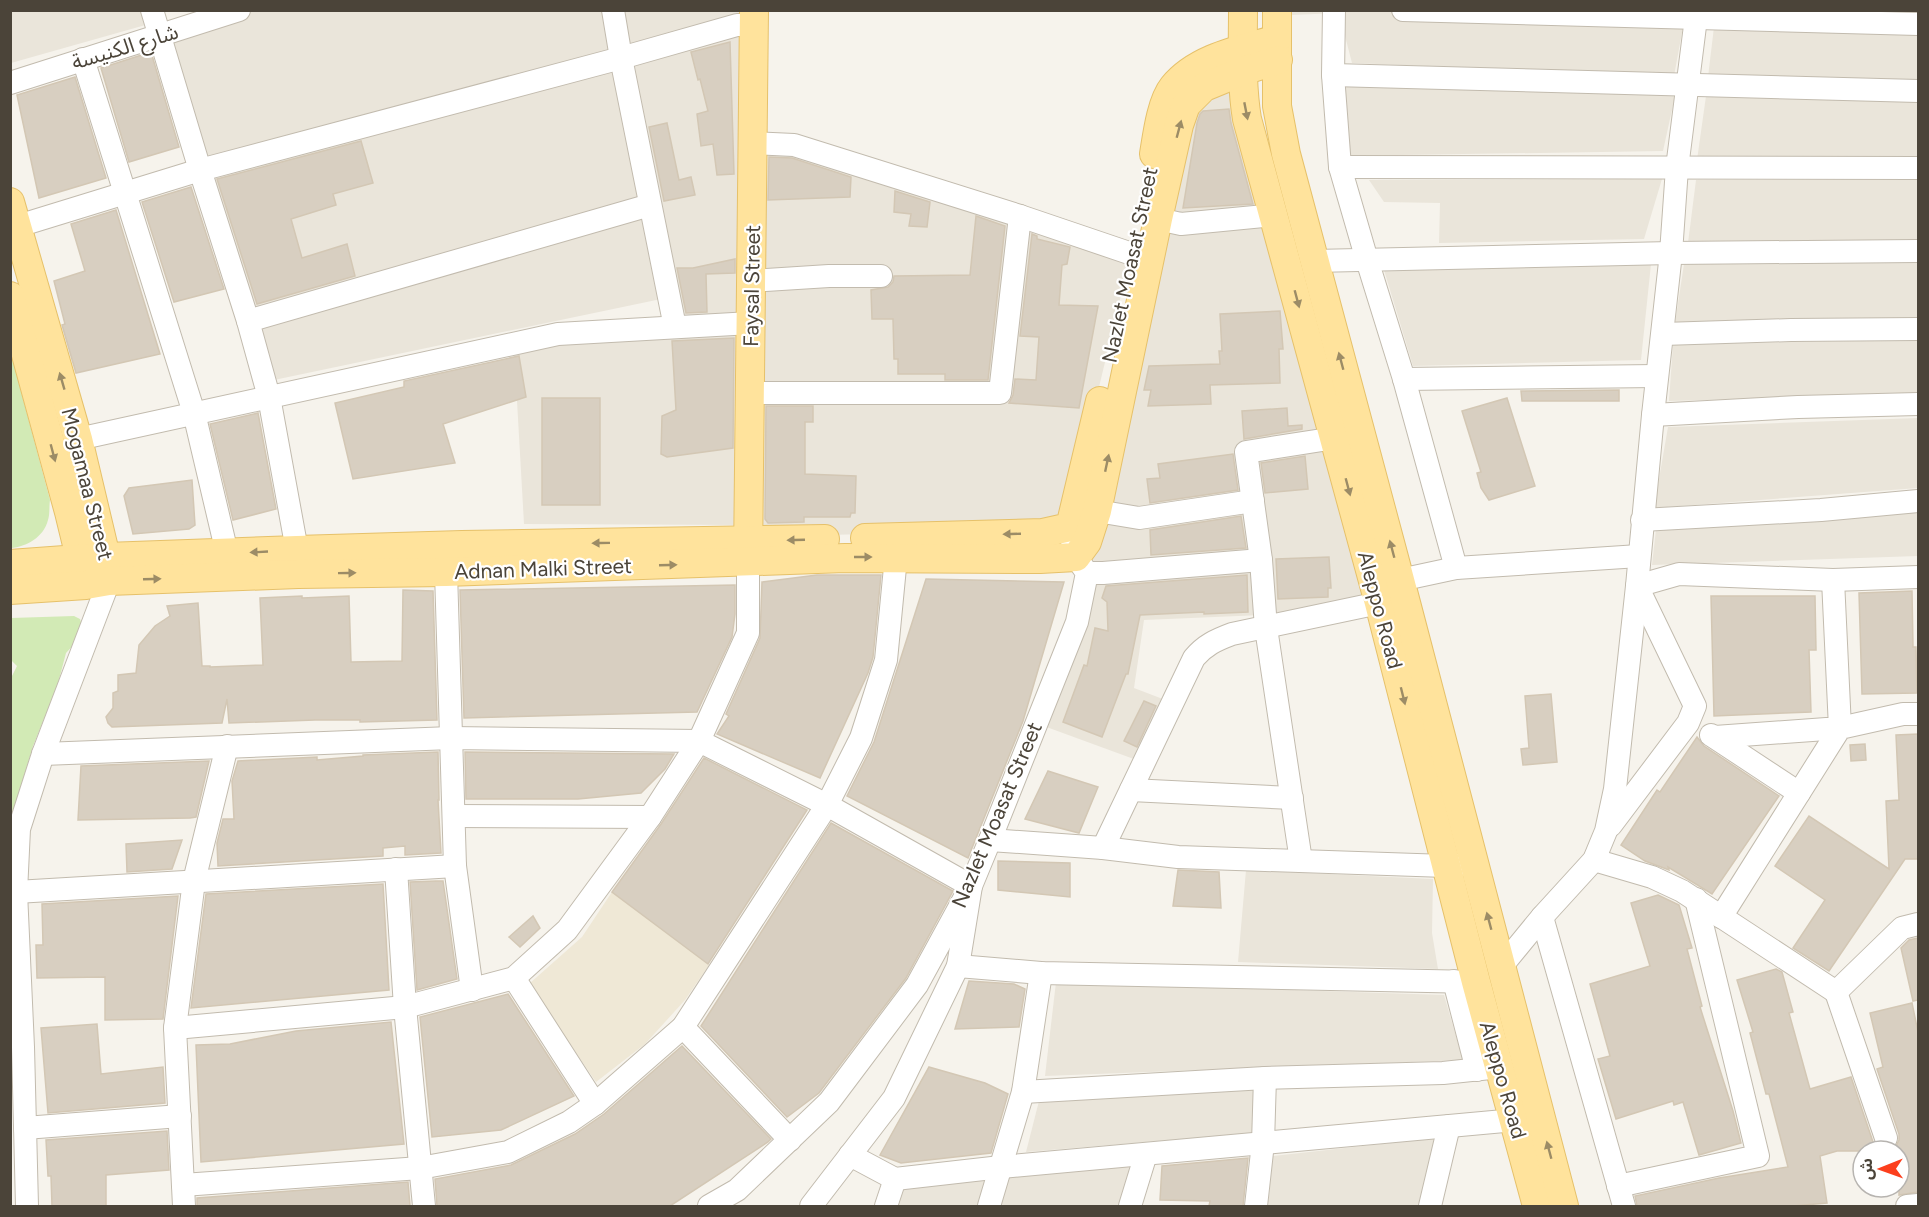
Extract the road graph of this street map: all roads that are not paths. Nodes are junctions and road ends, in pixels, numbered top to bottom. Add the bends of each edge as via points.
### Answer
1 (152, 10) edge
2 (239, 10) edge
3 (613, 10) edge
4 (1243, 10) edge
5 (1277, 10) edge
6 (1335, 10) edge
7 (1403, 10) edge
8 (1696, 14) edge
9 (754, 18) edge
10 (1918, 24) edge
11 (160, 37) junction
12 (1278, 50) junction
13 (621, 58) junction
14 (83, 59) junction
15 (1243, 60) junction
16 (1333, 75) junction
17 (10, 83) edge
18 (1688, 86) junction
19 (1918, 91) edge
20 (754, 143) junction
21 (1340, 167) junction
22 (1677, 168) junction
23 (1918, 168) edge
24 (200, 170) junction
25 (125, 193) junction
26 (650, 205) junction
27 (14, 214) edge
28 (1275, 215) junction
29 (1020, 216) junction
30 (1158, 219) junction
31 (1918, 250) edge
32 (1671, 253) junction
33 (1135, 255) junction
34 (1367, 260) junction
35 (1314, 261) junction
36 (881, 276) dead end
37 (752, 281) junction
38 (10, 296) edge
39 (248, 321) junction
40 (751, 323) junction
41 (675, 327) junction
42 (1918, 329) edge
43 (1663, 334) junction
44 (1658, 376) junction
45 (1404, 379) junction
46 (750, 393) junction
47 (269, 397) junction
48 (1918, 404) edge
49 (194, 413) junction
50 (1653, 415) junction
51 (1335, 438) junction
52 (78, 439) junction
53 (1253, 501) junction
54 (1918, 501) edge
55 (1097, 511) junction
56 (1642, 520) junction
57 (1070, 527) junction
58 (748, 552) junction
59 (227, 553) junction
60 (1639, 556) junction
61 (896, 557) junction
62 (1261, 560) junction
63 (298, 562) junction
64 (10, 564) edge
65 (1081, 565) junction
66 (1456, 568) junction
67 (96, 571) junction
68 (446, 572) junction
69 (1918, 577) edge
70 (1400, 580) junction
71 (1833, 580) junction
72 (1637, 586) junction
73 (10, 591) edge
74 (1379, 603) junction
75 (1266, 628) junction
76 (1918, 714) edge
77 (1688, 723) junction
78 (1840, 728) junction
79 (1715, 737) junction
80 (451, 738) junction
81 (699, 741) junction
82 (227, 746) junction
83 (44, 754) junction
84 (1131, 790) junction
85 (1799, 793) junction
86 (1292, 798) junction
87 (827, 805) junction
88 (454, 816) junction
89 (650, 817) junction
90 (1606, 831) junction
91 (990, 840) junction
92 (1103, 848) junction
93 (1594, 860) junction
94 (1301, 861) junction
95 (1460, 865) junction
96 (455, 866) junction
97 (396, 869) junction
98 (194, 882) junction
99 (971, 885) junction
100 (16, 892) junction
101 (1696, 899) junction
102 (1721, 916) junction
103 (1542, 917) junction
104 (1918, 924) edge
105 (958, 966) junction
106 (1501, 967) junction
107 (1041, 973) junction
108 (514, 978) junction
109 (1465, 982) junction
110 (471, 990) junction
111 (1836, 992) junction
112 (405, 1007) junction
113 (683, 1027) junction
114 (175, 1028) junction
115 (17, 1047) edge
116 (1489, 1068) junction
117 (1265, 1078) junction
118 (1023, 1092) junction
119 (595, 1104) junction
120 (180, 1116) junction
121 (1515, 1120) junction
122 (1449, 1126) junction
123 (25, 1128) junction
124 (1886, 1138) dead end
125 (790, 1140) junction
126 (1263, 1143) junction
127 (1146, 1154) junction
128 (850, 1155) junction
129 (1001, 1167) junction
130 (420, 1168) junction
131 (895, 1179) junction
132 (183, 1196) edge
133 (1621, 1196) edge
134 (1918, 1205) edge
135 (27, 1206) edge
136 (424, 1206) edge
137 (709, 1206) edge
138 (811, 1206) edge
139 (886, 1206) edge
140 (989, 1206) edge
141 (1130, 1206) edge
142 (1256, 1206) edge
143 (1430, 1206) edge
144 (1537, 1206) edge
145 (1564, 1206) edge
146 (1907, 1206) edge

1 - 11 street
2 - 11 street, شارع الكنيسة
3 - 13 street
4 - 15 main road, Aleppo Road
5 - 12 main road, Aleppo Road
6 - 16 street
7 - 8 street
8 - 10 street
8 - 18 street
9 - 13 street
9 - 20 main road, Faysal Street
11 - 14 street, شارع الكنيسة
11 - 24 street
12 - 15 main road, Nazlet Moasat Street
12 - 35 main road, Aleppo Road via 1277,106
13 - 24 street
13 - 26 street
14 - 17 street, شارع الكنيسة
14 - 25 street
15 -> 28 main road, Aleppo Road via 1247,119
30 -> 15 main road, Nazlet Moasat Street via 1186,105
15 - 33 main road, Nazlet Moasat Street via 1205,63 1172,88 1161,113
16 - 18 street
16 - 21 street
18 - 19 street
18 - 22 street
20 - 29 street via 794,145
20 - 37 main road, Faysal Street
21 - 22 street
21 - 34 street
22 - 23 street
22 - 32 street
24 - 25 street
24 - 39 street
25 - 27 street
25 - 49 street
26 - 39 street
26 - 41 street
52 -> 27 main road, Mogamaa Street
28 - 30 street via 1181,224
28 -> 51 main road, Aleppo Road
29 - 33 street
29 - 46 street via 1000,393
55 -> 30 main road, Nazlet Moasat Street
31 - 32 street
32 - 34 street
32 - 43 street
33 - 57 main road, Nazlet Moasat Street
34 - 35 street
34 - 45 street
70 -> 35 main road, Aleppo Road
36 - 37 street
37 - 40 main road, Faysal Street
38 -> 67 main road, Mogamaa Street
39 - 47 street
40 - 41 street
40 - 46 main road, Faysal Street
41 - 47 street via 558,334
42 - 43 street
43 - 44 street
44 - 45 street
44 - 50 street
45 - 66 street
46 - 58 main road, Faysal Street
47 - 49 street
47 - 63 street
48 - 50 street
49 - 52 street
49 - 59 street
50 - 56 street
51 - 53 street via 1246,452
51 -> 74 main road, Aleppo Road
52 - 67 main road, Mogamaa Street
53 - 55 street via 1139,518
53 - 62 street
54 - 56 street
55 - 65 main road, Nazlet Moasat Street
56 - 60 street
57 -> 58 main road, Adnan Malki Street via 1043,533
57 - 65 street, Nazlet Moasat Street
58 -> 61 main road, Adnan Malki Street
58 -> 63 main road, Adnan Malki Street via 462,545
68 -> 58 main road, Adnan Malki Street
58 - 81 street via 748,633
63 -> 59 main road, Adnan Malki Street
59 - 67 main road, Adnan Malki Street
60 - 66 street
60 - 72 street
61 - 65 main road, Adnan Malki Street via 1040,559
61 - 87 street via 886,660 861,738
62 - 65 street via 1104,573
62 - 75 street
67 -> 63 main road, Adnan Malki Street
63 -> 68 main road, Adnan Malki Street
64 - 67 main road, Adnan Malki Street
65 - 91 street, Nazlet Moasat Street via 1077,622
66 - 70 street
67 - 73 main road, Adnan Malki Street
67 - 83 street, Mogamaa Street via 95,618
68 - 80 street
69 - 71 street
70 - 74 street
70 - 95 main road, Aleppo Road
71 - 72 street via 1679,574
71 - 78 street
72 - 77 street via 1695,706
72 - 90 street via 1615,789
74 - 75 street
74 -> 95 main road, Aleppo Road
75 - 84 street via 1214,641 1194,658
75 - 86 street
76 - 78 street
77 - 79 street
77 - 90 street
78 - 79 street
78 - 85 street
79 - 85 street
80 - 81 street
80 - 82 street
80 - 88 street
81 - 87 street
81 - 89 street
82 - 83 street
82 - 98 street
83 - 100 street via 19,829
84 - 86 street
84 - 92 street
85 - 102 street
86 - 94 street
87 - 99 street
87 - 113 street
88 - 89 street
88 - 96 street
89 - 108 street via 567,930
90 - 93 street
91 - 92 street
91 - 99 street, Nazlet Moasat Street
92 - 94 street via 1178,857
93 - 101 street via 1652,877
93 - 103 street
94 - 95 street
106 -> 95 main road, Aleppo Road
95 - 109 main road, Aleppo Road
96 - 97 street
96 - 110 street
97 - 98 street
97 - 112 street
98 - 100 street
98 - 114 street
99 - 105 street
99 - 125 street, Nazlet Moasat Street via 917,984 829,1102
100 - 115 street
101 - 102 street
101 - 133 street via 1758,1156
102 - 111 street
103 - 106 street
103 - 133 street
104 - 111 street via 1902,928
105 - 107 street
105 - 128 street via 894,1098
145 -> 106 main road, Aleppo Road
107 - 109 street
107 - 118 street
108 - 110 street
108 - 119 street
109 - 116 main road, Aleppo Road
110 - 112 street
111 - 124 street
112 - 114 street
112 - 130 street
113 - 119 street
113 - 125 street
114 - 120 street
115 - 123 street
116 - 117 street
116 - 121 main road, Aleppo Road
117 - 118 street
117 - 126 street
118 - 129 street
119 - 130 street via 508,1152
120 - 123 street
120 - 132 street
121 - 122 street
121 - 144 main road, Aleppo Road
122 - 126 street
122 - 143 street
123 - 135 street
125 - 137 street, Nazlet Moasat Street via 737,1190
126 - 127 street
126 - 142 street
127 - 129 street
127 - 141 street
128 - 131 street
128 - 138 street
129 - 131 street
129 - 140 street
130 - 132 street
130 - 136 street
131 - 139 street
134 - 146 street

